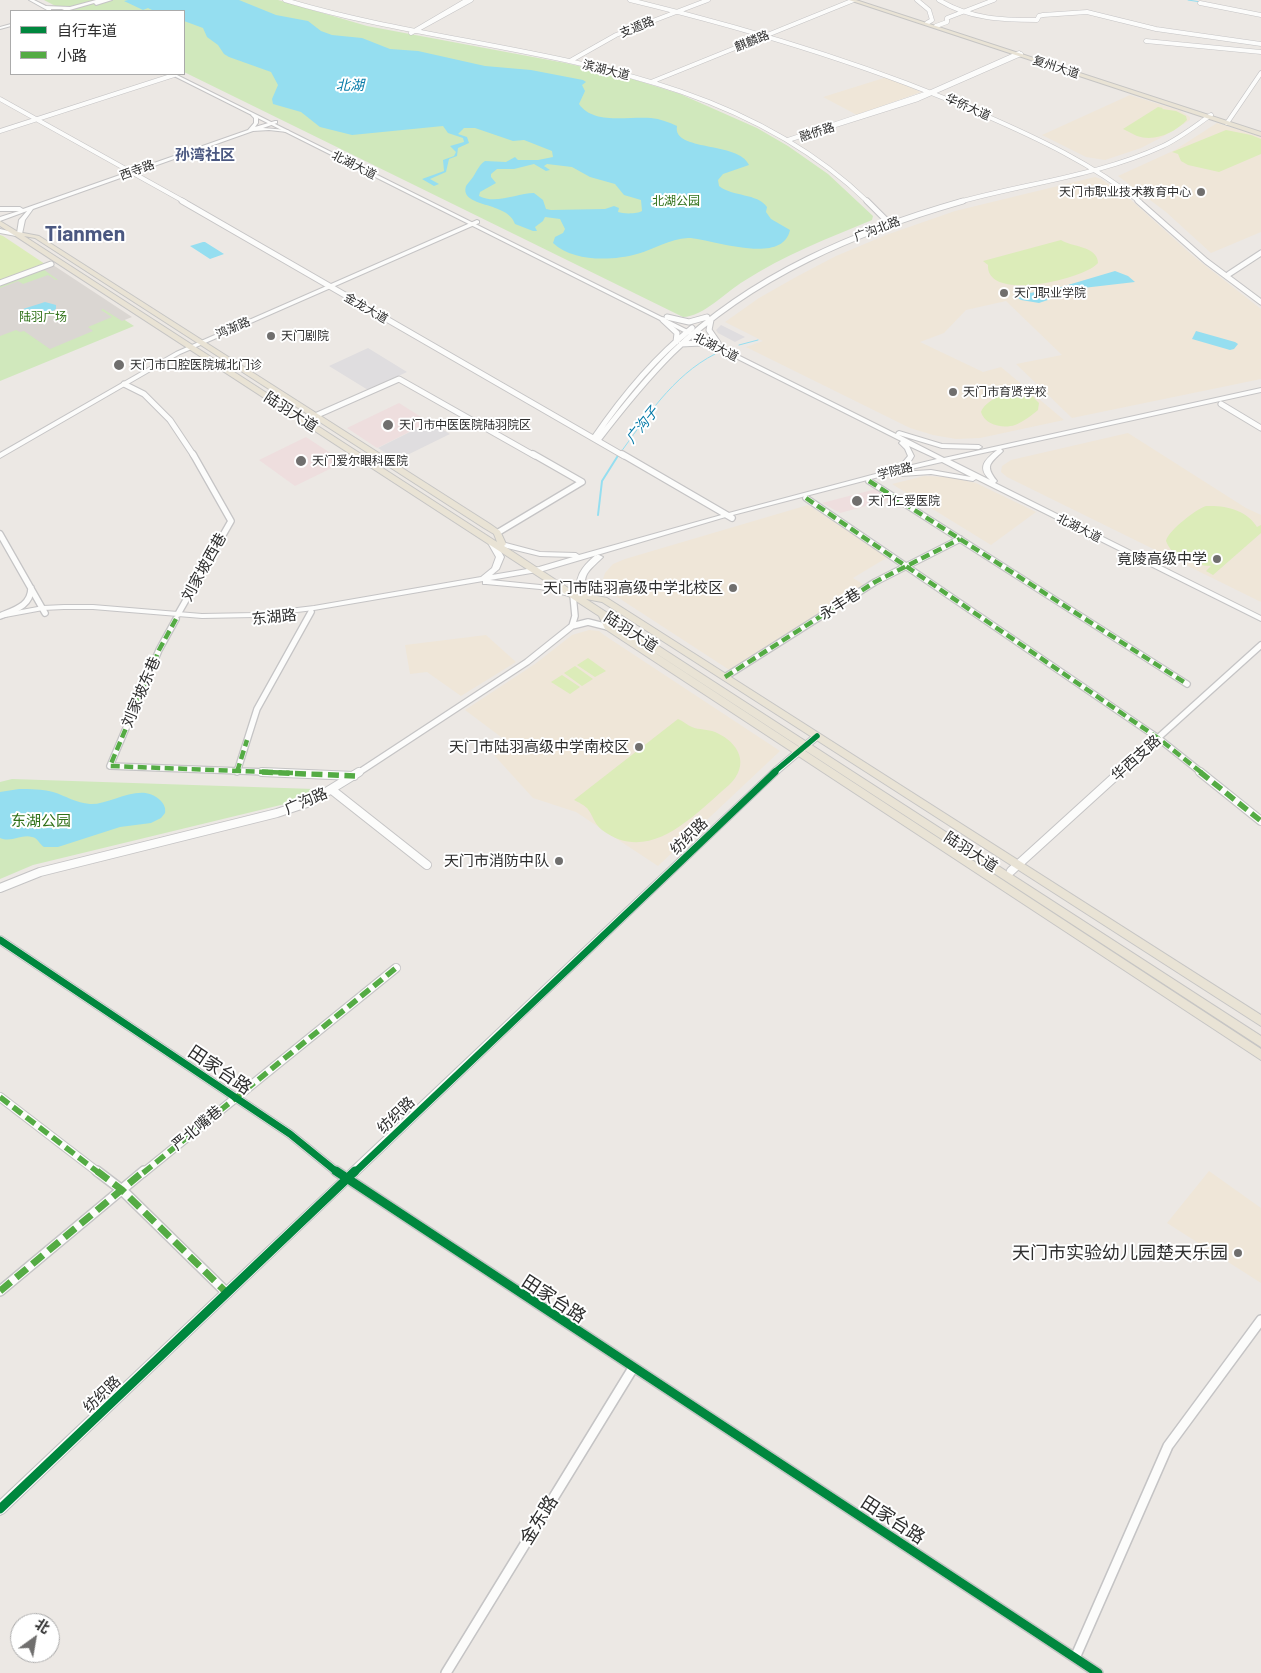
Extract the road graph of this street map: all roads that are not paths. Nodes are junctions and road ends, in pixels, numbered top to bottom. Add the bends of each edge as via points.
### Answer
1 (25, 0) edge
2 (31, 0) edge
3 (101, 0) edge
4 (110, 0) edge
5 (287, 0) edge
6 (469, 0) edge
7 (630, 0) edge
8 (638, 0) edge
9 (708, 0) edge
10 (853, 0) edge
11 (917, 0) edge
12 (939, 0) edge
13 (994, 0) edge
14 (1200, 3) dead end
15 (82, 7) junction
16 (44, 9) edge
17 (67, 10) edge
18 (74, 10) edge
19 (78, 10) edge
20 (679, 11) junction
21 (964, 12) junction
22 (1261, 15) edge
23 (927, 23) junction
24 (936, 26) junction
25 (412, 32) junction
26 (768, 34) junction
27 (1146, 40) dead end
28 (1261, 44) edge
29 (1261, 52) edge
30 (1019, 54) junction
31 (571, 61) junction
32 (1261, 73) edge
33 (172, 75) edge
34 (177, 75) edge
35 (177, 75) edge
36 (652, 81) junction
37 (934, 92) junction
38 (0, 99) edge
39 (253, 115) junction
40 (1207, 115) junction
41 (37, 120) junction
42 (272, 122) junction
43 (1228, 122) junction
44 (250, 130) junction
45 (0, 131) edge
46 (286, 131) junction
47 (1261, 133) edge
48 (789, 140) junction
49 (1094, 168) junction
50 (132, 172) junction
51 (37, 206) junction
52 (0, 209) edge
53 (0, 221) edge
54 (890, 222) junction
55 (474, 223) junction
56 (0, 231) edge
57 (18, 233) junction
58 (1261, 253) edge
59 (67, 263) junction
60 (51, 264) junction
61 (87, 268) junction
62 (1229, 274) junction
63 (0, 283) edge
64 (90, 286) junction
65 (329, 287) junction
66 (1261, 297) edge
67 (1261, 302) edge
68 (710, 318) junction
69 (665, 319) junction
70 (691, 332) junction
71 (678, 343) junction
72 (716, 344) junction
73 (192, 346) junction
74 (124, 384) junction
75 (1261, 390) edge
76 (1261, 395) edge
77 (1221, 404) junction
78 (315, 416) junction
79 (1261, 428) edge
80 (895, 434) junction
81 (596, 439) junction
82 (997, 449) junction
83 (0, 456) edge
84 (948, 460) junction
85 (899, 472) junction
86 (868, 482) junction
87 (992, 482) junction
88 (806, 498) junction
89 (730, 517) junction
90 (497, 533) junction
91 (0, 534) edge
92 (960, 539) junction
93 (492, 543) junction
94 (502, 544) junction
95 (598, 555) junction
96 (905, 566) junction
97 (539, 571) junction
98 (484, 580) junction
99 (31, 588) junction
100 (578, 595) junction
101 (44, 611) junction
102 (311, 612) junction
103 (601, 613) junction
104 (1261, 615) edge
105 (0, 616) edge
106 (177, 616) junction
107 (1261, 619) edge
108 (0, 622) edge
109 (572, 626) junction
110 (608, 627) junction
111 (1261, 645) edge
112 (725, 677) junction
113 (1187, 684) dead end
114 (1158, 738) junction
115 (808, 744) junction
116 (237, 772) junction
117 (355, 776) junction
118 (332, 790) junction
119 (1261, 822) edge
120 (427, 865) dead end
121 (1015, 868) junction
122 (0, 888) edge
123 (0, 940) edge
124 (396, 968) dead end
125 (1261, 1021) edge
126 (1261, 1033) edge
127 (1261, 1042) edge
128 (1261, 1055) edge
129 (234, 1097) junction
130 (0, 1098) edge
131 (347, 1180) junction
132 (122, 1190) junction
133 (0, 1291) edge
134 (227, 1293) junction
135 (1261, 1320) edge
136 (633, 1368) junction
137 (0, 1509) edge
138 (1076, 1658) junction
139 (446, 1673) edge
140 (1098, 1673) edge

1 - 16 main road
2 - 16 main road
3 - 15 main road
4 - 15 main road
5 - 25 street, 滨湖大道
6 - 25 street
7 - 20 street, 华侨大道
8 - 20 street, 华侨大道
9 - 20 street, 支遁路
10 - 23 main road, 复州大道
10 - 26 street, 麒麟路
10 - 30 main road, 复州大道
11 - 23 street via 931,14 932,20
12 - 21 street
13 - 21 street
14 - 22 street
15 - 16 main road
15 - 17 main road
15 - 18 main road
15 - 19 main road
20 - 26 street, 华侨大道
20 - 31 street, 支遁路 via 611,38
21 - 24 street
21 - 28 street via 989,20 1018,21 1083,11 1156,29
23 - 24 main road, 复州大道
24 - 30 main road, 复州大道
25 - 31 street, 滨湖大道
26 - 36 street, 麒麟路
26 - 37 street, 华侨大道
27 - 29 street
30 - 37 street, 融侨路
30 - 40 main road, 复州大道
31 - 36 street, 滨湖大道
32 - 43 street
33 - 41 street
34 - 39 main road, 北湖大道
35 - 42 main road, 北湖大道
36 - 48 street, 滨湖大道 via 727,110
37 - 48 street, 融侨路
37 - 49 street, 华侨大道
38 - 41 street, 金龙大道
39 - 42 main road, 北湖大道
39 - 44 main road via 256,123
40 - 43 main road, 复州大道
40 - 49 street, 广沟北路 via 1164,145
41 - 45 street
41 - 50 street, 金龙大道
42 - 44 main road, 西寺路
42 - 46 main road, 北湖大道
42 - 55 main road, 北湖大道
43 - 47 main road, 复州大道
44 - 46 main road
44 - 50 main road, 西寺路
46 - 55 main road, 北湖大道
48 - 54 street, 滨湖大道 via 839,175
49 - 54 street, 广沟北路
49 - 62 street, 华侨大道 via 1144,200
49 - 67 street, 华侨大道
50 - 51 main road, 西寺路
50 - 65 street, 金龙大道
51 - 52 main road
51 - 53 main road, 西寺路
51 - 57 main road via 24,216
53 - 57 main road, 陆羽大道
54 - 68 street, 广沟北路 via 787,270
55 - 65 main road, 鸿渐路
55 - 69 main road, 北湖大道
56 - 57 main road
57 - 59 main road, 陆羽大道
57 - 60 main road via 20,244
57 - 61 main road via 37,237
57 - 64 main road, 陆羽大道
58 - 62 street
59 - 61 main road
59 - 73 main road, 陆羽大道
60 - 63 street
60 - 64 main road
61 - 73 main road via 185,332
62 - 66 street, 华侨大道
64 - 73 main road, 陆羽大道
64 - 73 main road via 172,343
65 - 73 main road, 鸿渐路
65 - 81 street, 金龙大道
68 - 69 street via 689,322
68 - 70 street, 广沟北路
68 - 72 street via 708,328
69 - 70 main road, 北湖大道
69 - 71 street via 677,333
70 - 71 street, 广沟北路
70 - 72 main road, 北湖大道
71 - 72 street
71 - 81 street, 广沟北路
72 - 80 main road, 北湖大道
73 - 74 main road, 鸿渐路
73 - 78 main road
73 - 93 main road, 陆羽大道
73 - 94 main road, 陆羽大道
74 - 83 main road, 鸿渐路
74 - 106 street, 刘家坡西巷 via 142,392 170,420 231,521
75 - 82 main road, 学院路
76 - 77 main road, 学院路
77 - 79 street
77 - 82 main road, 学院路
78 - 90 main road
78 - 90 street via 399,378 582,482
80 - 82 main road via 942,446
80 - 84 main road, 北湖大道
80 - 85 main road via 911,456
81 - 89 street, 金龙大道
82 - 84 main road, 学院路
82 - 87 main road via 986,467
84 - 85 main road, 学院路
84 - 87 main road, 北湖大道
85 - 86 main road, 学院路
85 - 87 main road via 939,473
85 - 89 main road, 学院路
86 - 88 main road, 学院路
86 - 92 street
87 - 104 main road, 北湖大道
87 - 107 main road, 北湖大道
88 - 89 main road, 学院路
88 - 96 street
89 - 95 main road, 学院路
90 - 94 main road
91 - 99 street
92 - 96 street, 永丰巷
92 - 113 street
93 - 97 main road, 陆羽大道
93 - 98 main road via 500,557 495,569
94 - 95 main road via 548,555
94 - 97 main road, 陆羽大道
95 - 97 main road, 学院路
95 - 100 main road via 583,570
96 - 112 street, 永丰巷
96 - 114 street
97 - 98 main road, 东湖路
97 - 100 main road, 陆羽大道
98 - 100 main road
98 - 102 main road, 东湖路
98 - 106 main road, 东湖路 via 267,614
99 - 101 street
99 - 105 street via 32,595 28,601
100 - 103 main road, 陆羽大道
100 - 109 street
100 - 112 main road via 604,600
100 - 115 main road, 陆羽大道
101 - 105 main road, 东湖路
101 - 106 main road, 东湖路
101 - 108 main road, 东湖路
102 - 106 main road, 东湖路 via 241,620
102 - 116 street via 257,709
103 - 110 main road
103 - 115 main road, 陆羽大道
106 - 116 street, 刘家坡东巷 via 110,766
109 - 110 street via 588,622
109 - 117 street, 广沟路 via 527,662
110 - 115 main road
111 - 114 street, 华西支路
112 - 115 main road
114 - 119 street
114 - 121 street, 华西支路
115 - 121 main road, 陆羽大道
115 - 127 main road, 陆羽大道
115 - 128 main road
115 - 131 main road, 纺织路
116 - 117 street
117 - 118 street, 广沟路
118 - 120 street
118 - 122 street, 广沟路 via 288,810 40,872
121 - 125 main road
121 - 126 main road, 陆羽大道
123 - 129 street, 田家台路
124 - 129 street, 严北嘴巷
129 - 131 street, 田家台路 via 290,1134
129 - 132 street, 严北嘴巷
130 - 132 street
131 - 134 main road, 纺织路
131 - 136 street, 田家台路
132 - 133 street, 严北嘴巷
132 - 134 street
134 - 137 main road, 纺织路
135 - 138 street via 1168,1446
136 - 138 street, 田家台路
136 - 139 street, 金东路
138 - 140 street, 田家台路

